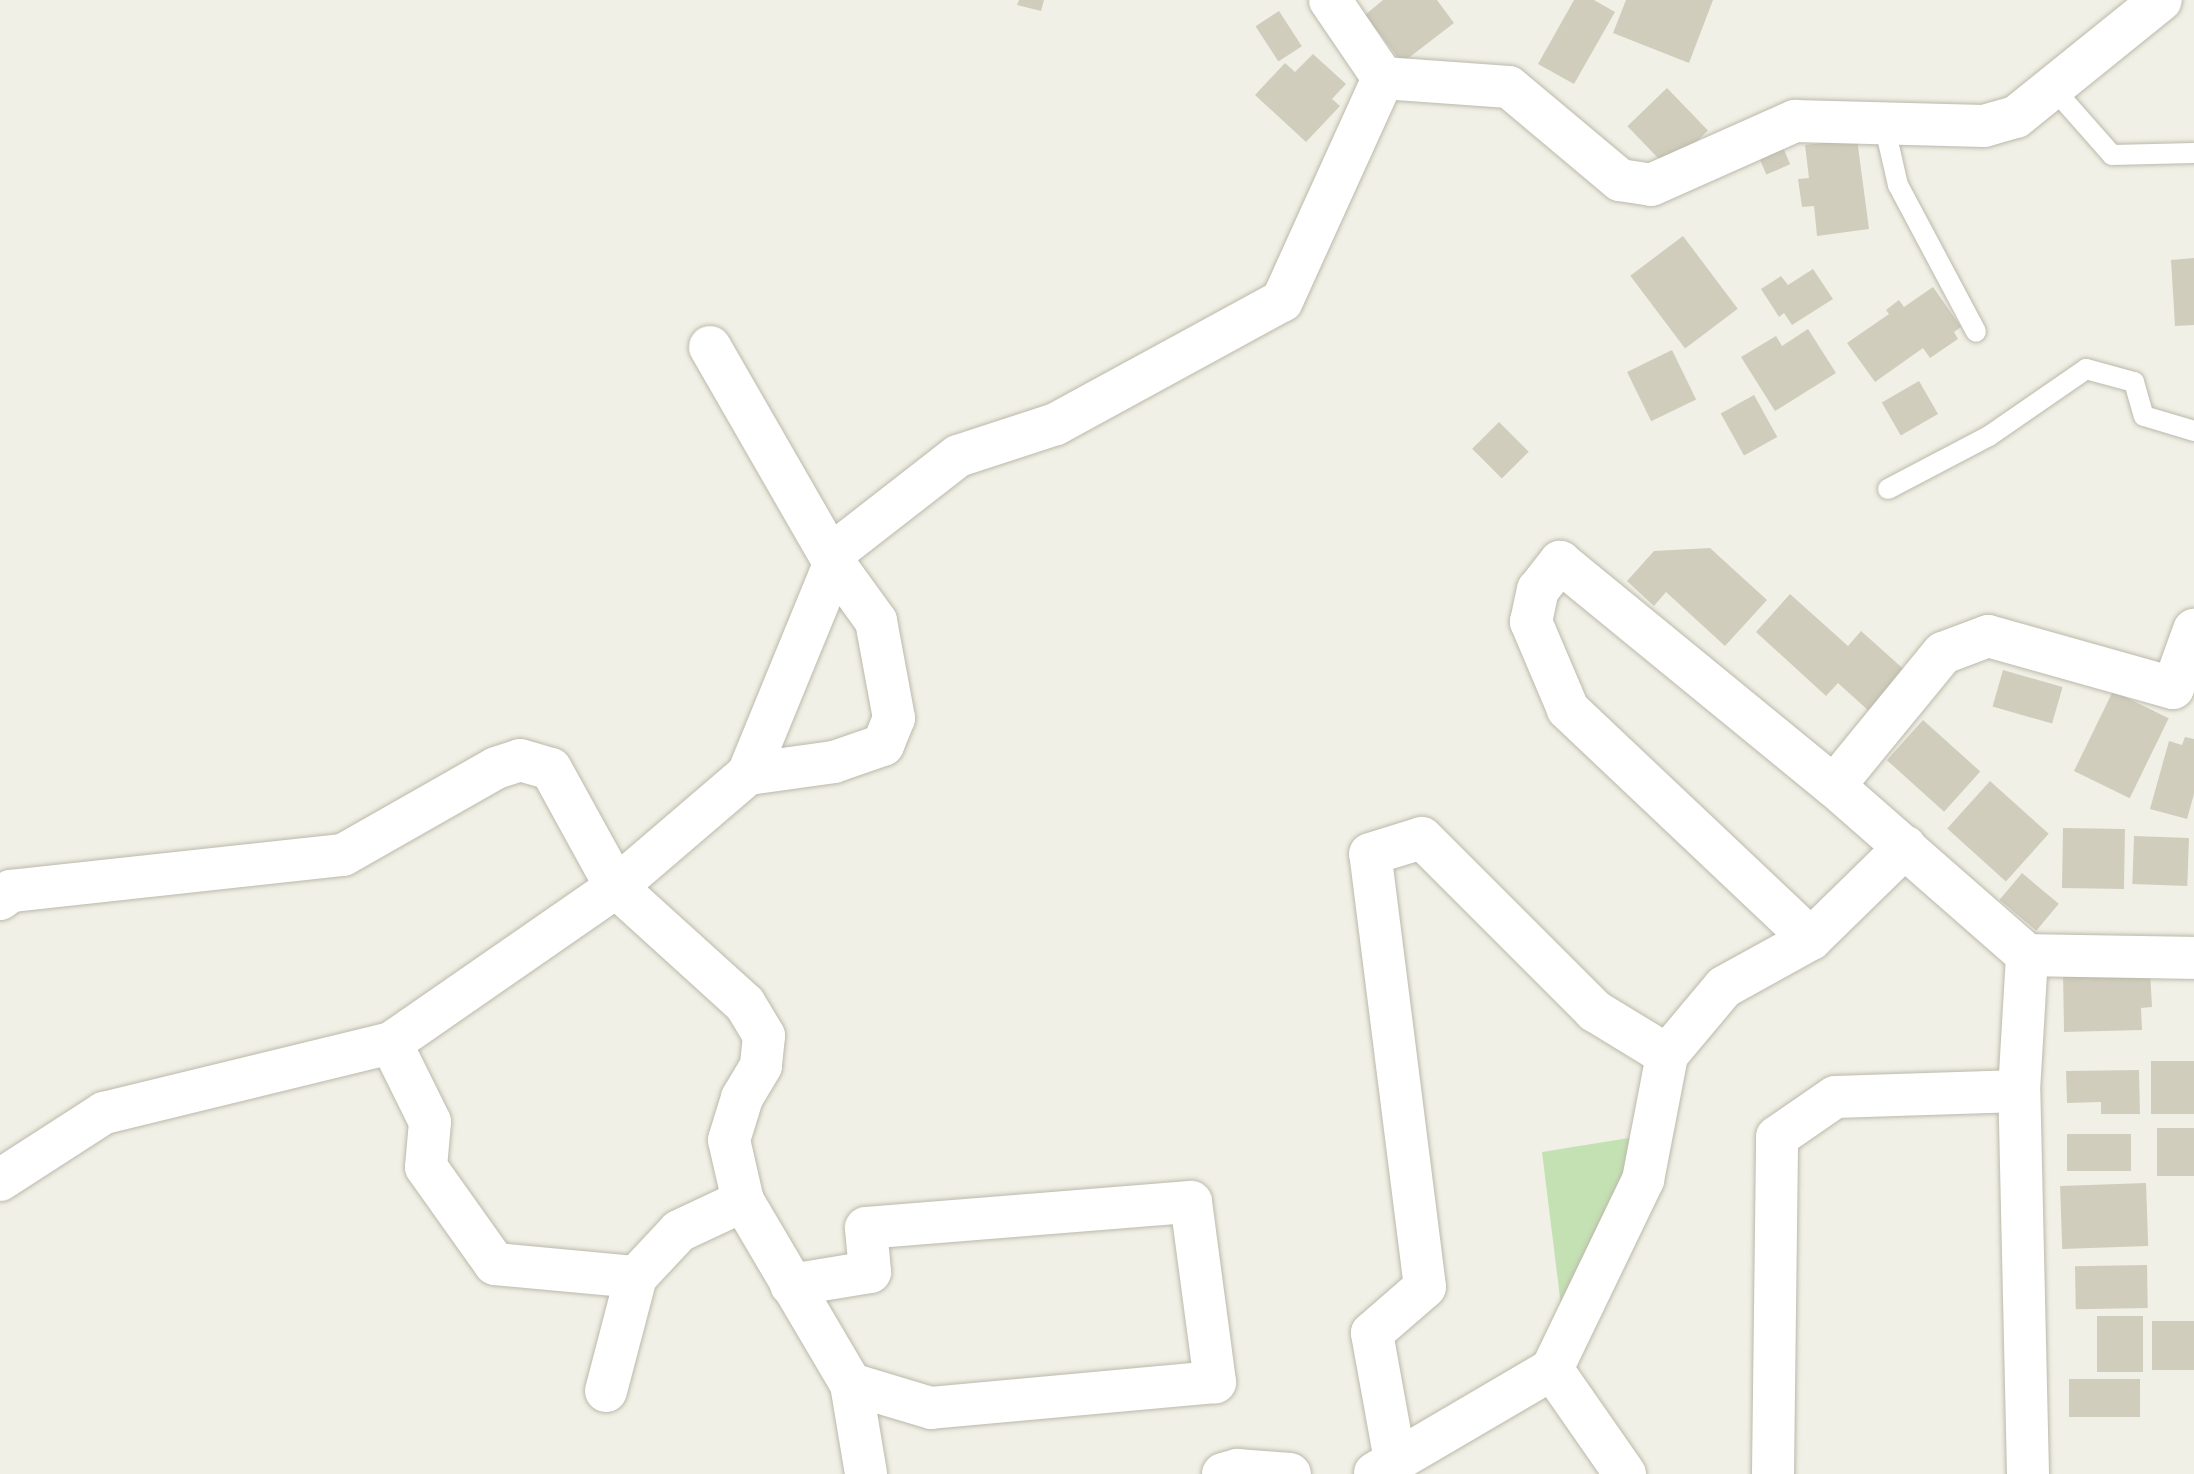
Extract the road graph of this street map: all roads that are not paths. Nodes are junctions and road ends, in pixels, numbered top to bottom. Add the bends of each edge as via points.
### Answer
1 (1330, 0) edge
2 (2161, 0) edge
3 (1383, 78) junction
4 (2053, 88) junction
5 (1884, 124) junction
6 (2194, 153) edge
7 (1976, 332) dead end
8 (710, 347) dead end
9 (2194, 431) edge
10 (1888, 489) dead end
11 (834, 563) junction
12 (2194, 630) edge
13 (748, 774) junction
14 (1834, 786) junction
15 (1905, 847) junction
16 (616, 887) junction
17 (0, 899) edge
18 (1811, 939) junction
19 (2027, 955) junction
20 (2194, 958) edge
21 (391, 1043) junction
22 (1667, 1055) junction
23 (2019, 1091) junction
24 (0, 1180) edge
25 (743, 1201) junction
26 (636, 1277) junction
27 (791, 1285) junction
28 (1552, 1369) junction
29 (851, 1384) junction
30 (606, 1391) dead end
31 (1384, 1467) edge
32 (866, 1474) edge
33 (1223, 1474) edge
34 (1290, 1474) edge
35 (1625, 1474) edge
36 (1773, 1474) edge
37 (2028, 1474) edge

1 - 3 street
2 - 4 street
3 - 5 street via 1509,87 1620,180 1651,185 1795,121
3 - 11 street via 1282,301 1056,424 958,456 841,547
4 - 5 street via 2016,117 1984,126
4 - 6 lane via 2112,155
5 - 7 lane via 1898,185
8 - 11 street
9 - 10 lane via 2144,416 2134,382 2086,369 1989,436
11 - 13 street
11 - 13 street via 876,621 894,718 883,745 834,762
12 - 14 street via 2173,688 1988,636 1943,653
13 - 16 street
14 - 15 street
14 - 18 street via 1560,562 1538,590 1531,622 1568,709
15 - 18 street
15 - 19 street
16 - 17 street via 551,769 520,760 496,768 343,855 11,891
16 - 21 street
16 - 25 street via 745,1004 764,1036 761,1066 742,1098 729,1140
18 - 22 street via 1724,987
19 - 20 street
19 - 23 street
21 - 24 street via 104,1113
21 - 26 street via 430,1122 426,1167 495,1264
22 - 28 street via 1643,1180
22 - 31 street via 1595,1011 1422,838 1370,854 1425,1287 1372,1333
23 - 36 street via 1835,1097 1777,1137
23 - 37 street
25 - 26 street via 679,1231
25 - 27 street
26 - 30 street
27 - 29 street
27 - 29 street via 870,1272 866,1228 1191,1202 1215,1382 931,1408
28 - 31 street
28 - 35 street
29 - 32 street
33 - 34 street

